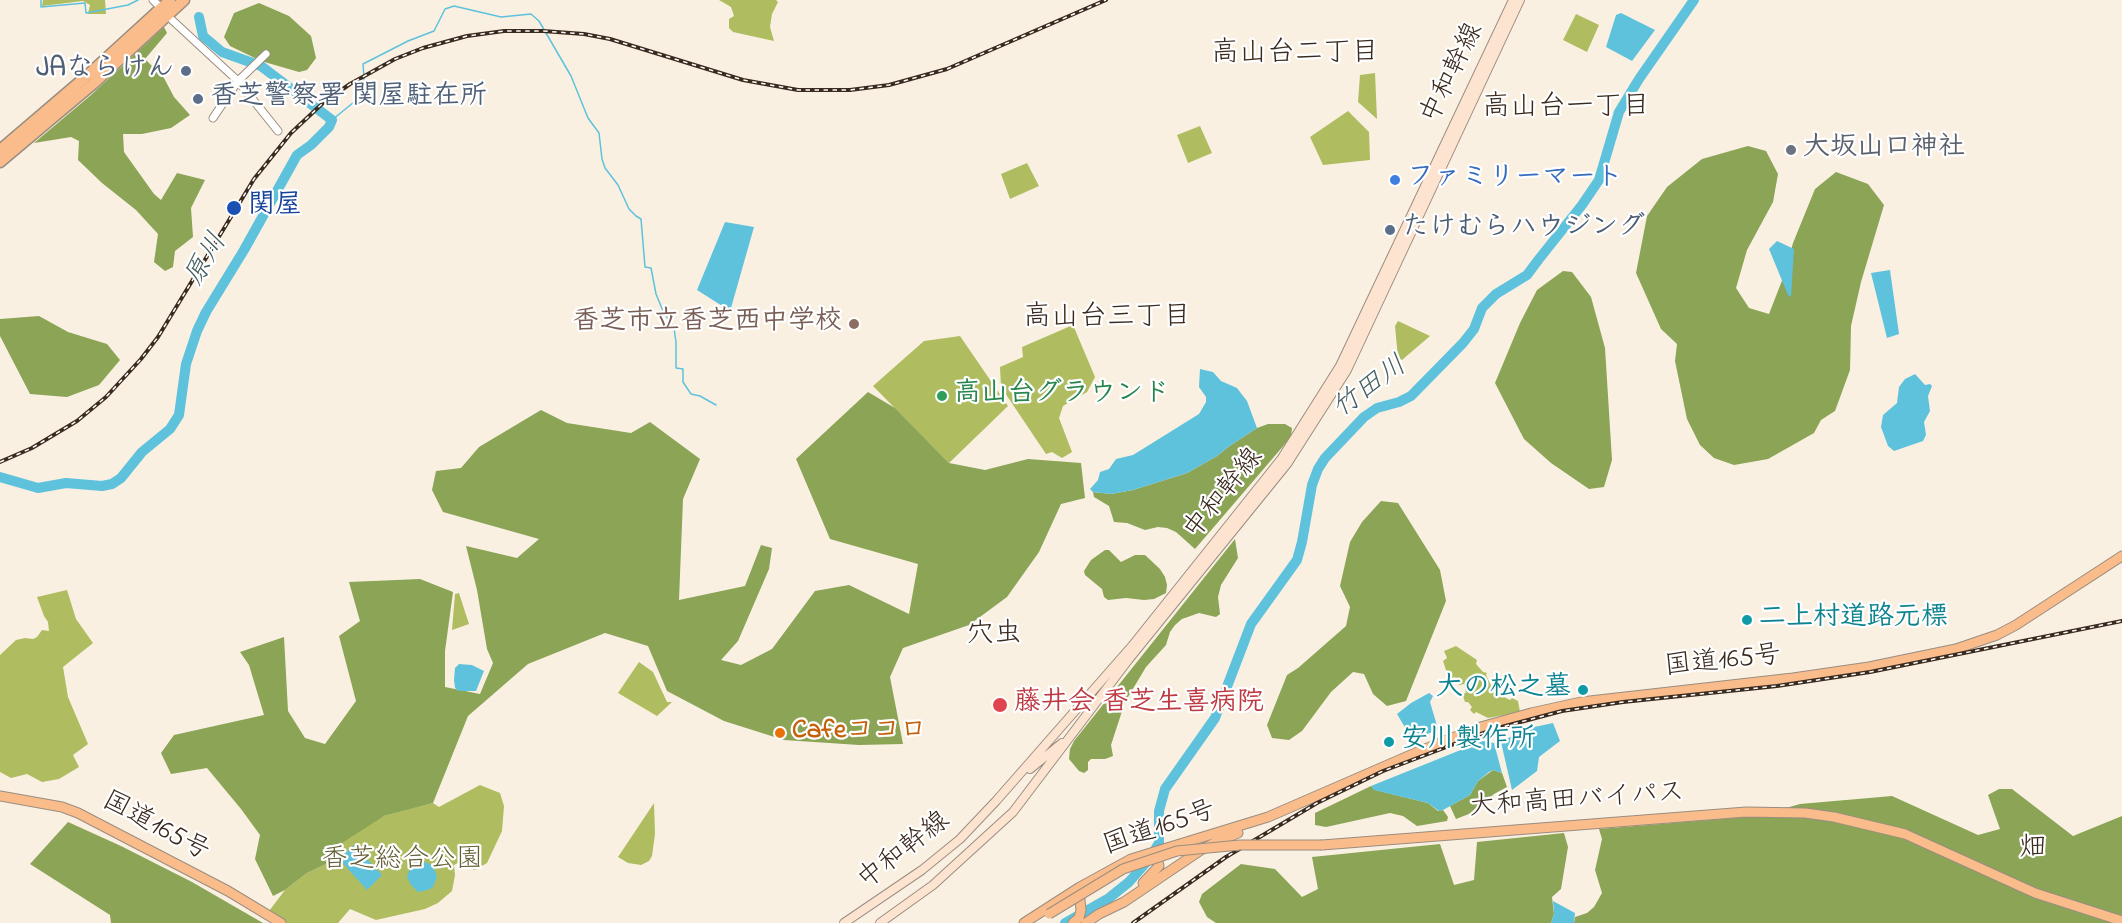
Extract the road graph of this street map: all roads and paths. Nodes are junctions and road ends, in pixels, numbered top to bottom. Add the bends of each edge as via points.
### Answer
1 (170, 0) edge
2 (184, 0) edge
3 (1512, 0) edge
4 (1520, 0) edge
5 (172, 20) dead end
6 (266, 54) dead end
7 (238, 81) junction
8 (213, 118) dead end
9 (278, 131) dead end
10 (0, 150) edge
11 (0, 162) edge
12 (2122, 556) edge
13 (1074, 733) junction
14 (1016, 780) junction
15 (0, 796) edge
16 (1319, 796) junction
17 (1145, 854) junction
18 (1080, 887) junction
19 (1099, 914) junction
20 (1080, 919) edge
21 (2122, 921) edge
22 (281, 923) edge
23 (844, 923) edge
24 (880, 923) edge
25 (1024, 923) edge
26 (1036, 923) edge

1 - 10 highway
2 - 11 highway
3 - 14 main road, 中和幹線 via 1340,366 1282,458 1132,646
4 - 13 main road, 中和幹線 via 1347,370 1324,408 1287,464
5 - 7 street
6 - 7 street
7 - 8 street
7 - 9 street
12 - 16 highway, 国道165号 via 2016,625 1964,647 1793,678 1559,706 1468,732
13 - 14 main road
13 - 24 main road, 中和幹線 via 1013,812 933,885
14 - 23 main road, 中和幹線 via 960,839
15 - 22 highway, 国道165号 via 78,813
16 - 17 highway, 国道165号 via 1258,821
16 - 19 highway, 国道165号 via 1216,842 1125,902
17 - 18 highway, 国道165号
17 - 19 highway via 1157,857 1156,871
18 - 20 highway
18 - 25 highway, 国道165号
19 - 20 highway, 国道165号
21 - 26 highway, 大和高田バイパス, bridge via 2035,893 1905,834 1834,817 1746,812 1322,845 1240,845 1177,852 1123,869

